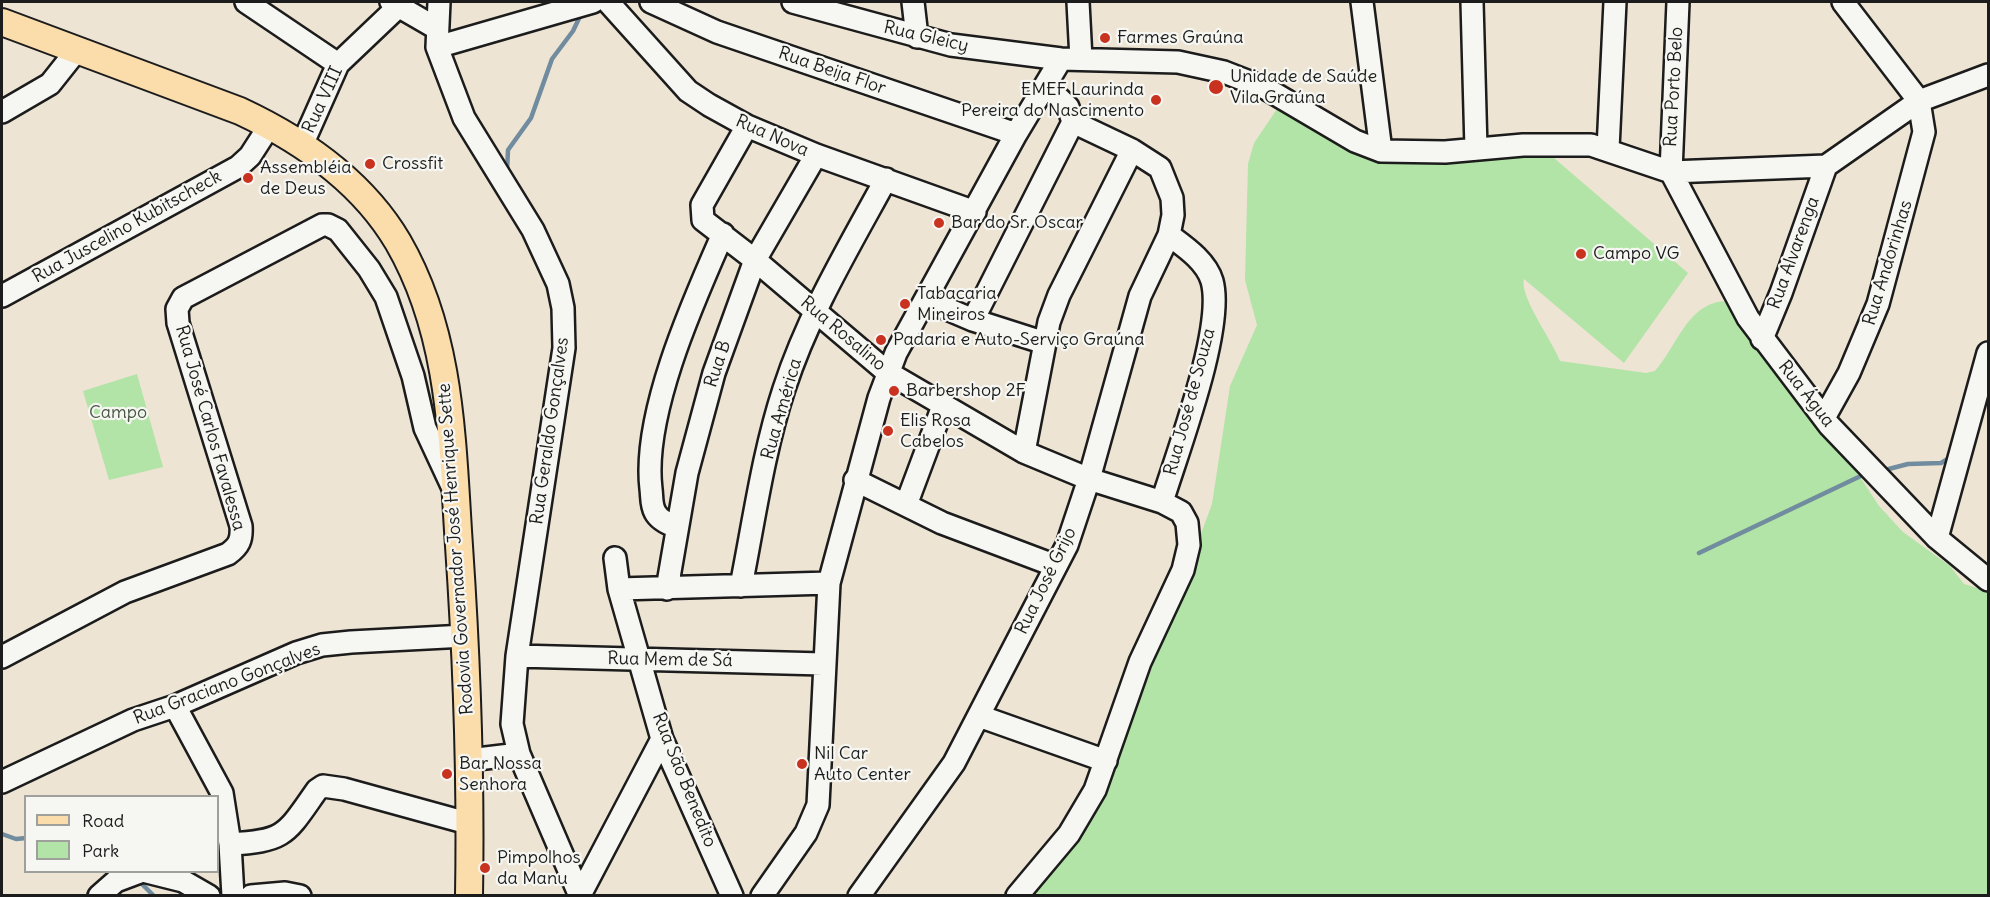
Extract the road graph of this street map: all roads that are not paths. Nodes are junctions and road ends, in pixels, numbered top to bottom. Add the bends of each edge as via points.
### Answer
1 (246, 2) edge
2 (439, 2) edge
3 (592, 2) edge
4 (608, 2) edge
5 (651, 2) edge
6 (793, 2) edge
7 (913, 2) edge
8 (1078, 2) edge
9 (1362, 2) edge
10 (1472, 2) edge
11 (1487, 2) edge
12 (1615, 2) edge
13 (1678, 2) edge
14 (1843, 2) edge
15 (395, 4) edge
16 (2, 22) edge
17 (437, 37) junction
18 (917, 37) junction
19 (77, 50) junction
20 (1071, 59) junction
21 (1475, 60) junction
22 (338, 64) junction
23 (1989, 75) edge
24 (1046, 86) junction
25 (1919, 101) junction
26 (2, 112) edge
27 (1073, 122) junction
28 (270, 125) junction
29 (747, 126) junction
30 (1016, 134) junction
31 (302, 145) junction
32 (1476, 149) junction
33 (1608, 149) junction
34 (1132, 150) junction
35 (1381, 151) junction
36 (816, 155) junction
37 (1826, 166) junction
38 (1671, 172) junction
39 (886, 179) junction
40 (975, 212) junction
41 (723, 234) junction
42 (1169, 235) junction
43 (755, 260) junction
44 (2, 296) edge
45 (926, 300) junction
46 (815, 310) junction
47 (974, 320) junction
48 (1762, 339) junction
49 (1046, 343) junction
50 (1989, 353) edge
51 (887, 372) junction
52 (943, 406) junction
53 (1824, 418) junction
54 (1024, 452) junction
55 (1089, 479) junction
56 (855, 480) junction
57 (455, 492) junction
58 (1162, 502) junction
59 (906, 505) junction
60 (677, 527) junction
61 (1937, 538) junction
62 (615, 558) dead end
63 (1056, 566) junction
64 (1989, 580) edge
65 (829, 583) junction
66 (741, 586) junction
67 (619, 589) junction
68 (667, 589) junction
69 (465, 636) junction
70 (517, 656) junction
71 (2, 657) edge
72 (640, 660) junction
73 (823, 664) junction
74 (175, 706) junction
75 (979, 716) junction
76 (662, 739) junction
77 (519, 754) junction
78 (1106, 760) junction
79 (475, 762) junction
80 (2, 782) edge
81 (471, 824) junction
82 (230, 844) junction
83 (482, 846) dead end
84 (137, 873) edge
85 (151, 873) edge
86 (580, 895) edge
87 (99, 896) edge
88 (209, 896) edge
89 (233, 896) edge
90 (251, 896) edge
91 (300, 896) edge
92 (469, 896) edge
93 (732, 896) edge
94 (762, 896) edge
95 (859, 896) edge
96 (1017, 896) edge

1 - 22 street
2 - 17 street, Rua Geraldo Gonçalves
3 - 17 street
4 - 29 street, Rua Nova via 688,91
5 - 30 street, Rua Beija Flor via 717,32
6 - 18 street, Rua Gleicy
7 - 18 street
8 - 20 street
9 - 35 street
10 - 21 street
11 - 21 street
12 - 33 street
13 - 38 street, Rua Porto Belo
14 - 25 street
15 - 17 street
15 - 22 street, Rua VIII
16 - 19 main road, Rodovia Governador José Henrique Sette
17 - 70 street, Rua Geraldo Gonçalves via 464,118 533,230 558,284 563,308 564,348
18 - 20 street, Rua Gleicy via 979,50
19 - 26 street via 50,84
19 - 28 main road, Rodovia Governador José Henrique Sette
20 - 24 street
20 - 35 street, Rua Gleicy via 1178,62 1224,72 1265,87 1355,141
21 - 32 street
22 - 31 street, Rua VIII
23 - 25 street
24 - 27 street via 1068,107
24 - 30 street
25 - 37 street
25 - 53 street, Rua Andorinhas via 1924,132 1922,150 1878,304 1849,374
27 - 34 street
27 - 47 street
28 - 31 main road, Rodovia Governador José Henrique Sette
28 - 44 street, Rua Juscelino Kubitscheck via 238,167
29 - 36 street, Rua Nova
29 - 41 street, Rua Rosalino via 700,210 703,220
30 - 40 street
31 - 57 main road, Rodovia Governador José Henrique Sette via 341,175 379,215 405,255 425,298 439,342 446,386
32 - 33 street, Rua Gleicy via 1569,144
32 - 35 street, Rua Gleicy
33 - 38 street, Rua Gleicy
34 - 42 street via 1160,168 1168,182 1173,215
34 - 49 street via 1059,295
36 - 39 street, Rua Nova
36 - 43 street, Rua B
37 - 38 street
37 - 48 street, Rua Alvarenga
38 - 48 street, Rua Água
39 - 40 street, Rua Nova
39 - 46 street, Rua América
40 - 45 street
41 - 43 street, Rua Rosalino
41 - 60 street via 660,398 650,453 654,510 666,523
42 - 55 street, Rua José Grijo via 1140,296
42 - 58 street, Rua José de Souza via 1205,266 1215,295 1212,333
43 - 46 street, Rua Rosalino
43 - 60 street, Rua B via 714,373
45 - 47 street
45 - 51 street
46 - 51 street, Rua Rosalino
46 - 66 street, Rua América via 775,419
47 - 49 street
48 - 53 street, Rua Água
49 - 54 street
50 - 61 street
51 - 52 street, Rua Rosalino
51 - 56 street
52 - 54 street, Rua Rosalino
52 - 59 street
53 - 61 street, Rua Água
54 - 55 street, Rua Rosalino
55 - 58 street
55 - 63 street, Rua José Grijo
56 - 59 street
56 - 65 street
57 - 69 main road, Rodovia Governador José Henrique Sette
57 - 71 street, Rua José Carlos Favalessa via 431,445 386,297 338,230 322,225 178,304 178,322 241,526 242,538 236,548 125,592
58 - 78 street via 1181,512 1187,524 1189,545 1183,570 1140,662
59 - 63 street via 978,539
60 - 68 street, Rua B
61 - 64 street, Rua Água
62 - 67 street, Rua São Benedito
63 - 75 street, Rua José Grijo
65 - 66 street
65 - 73 street
66 - 68 street
67 - 68 street
67 - 72 street, Rua São Benedito
69 - 74 street, Rua Graciano Gonçalves via 322,645 251,671
69 - 79 main road, Rodovia Governador José Henrique Sette
70 - 72 street, Rua Mem de Sá
70 - 77 street, Rua Geraldo Gonçalves via 512,724
72 - 73 street, Rua Mem de Sá
72 - 76 street, Rua São Benedito
73 - 94 street via 818,805 806,833
74 - 80 street, Rua Graciano Gonçalves via 133,720
74 - 82 street via 222,794
75 - 78 street
75 - 95 street, Rua José Grijo via 954,763
76 - 86 street
76 - 93 street, Rua São Benedito
77 - 79 street
77 - 86 street, Rua Geraldo Gonçalves
78 - 96 street via 1085,812
79 - 81 main road, Rodovia Governador José Henrique Sette
79 - 83 street
81 - 82 street via 323,786 289,831 275,839
81 - 92 main road, Rodovia Governador José Henrique Sette
82 - 89 street
84 - 87 street via 117,880
85 - 88 street via 183,881
90 - 91 street

